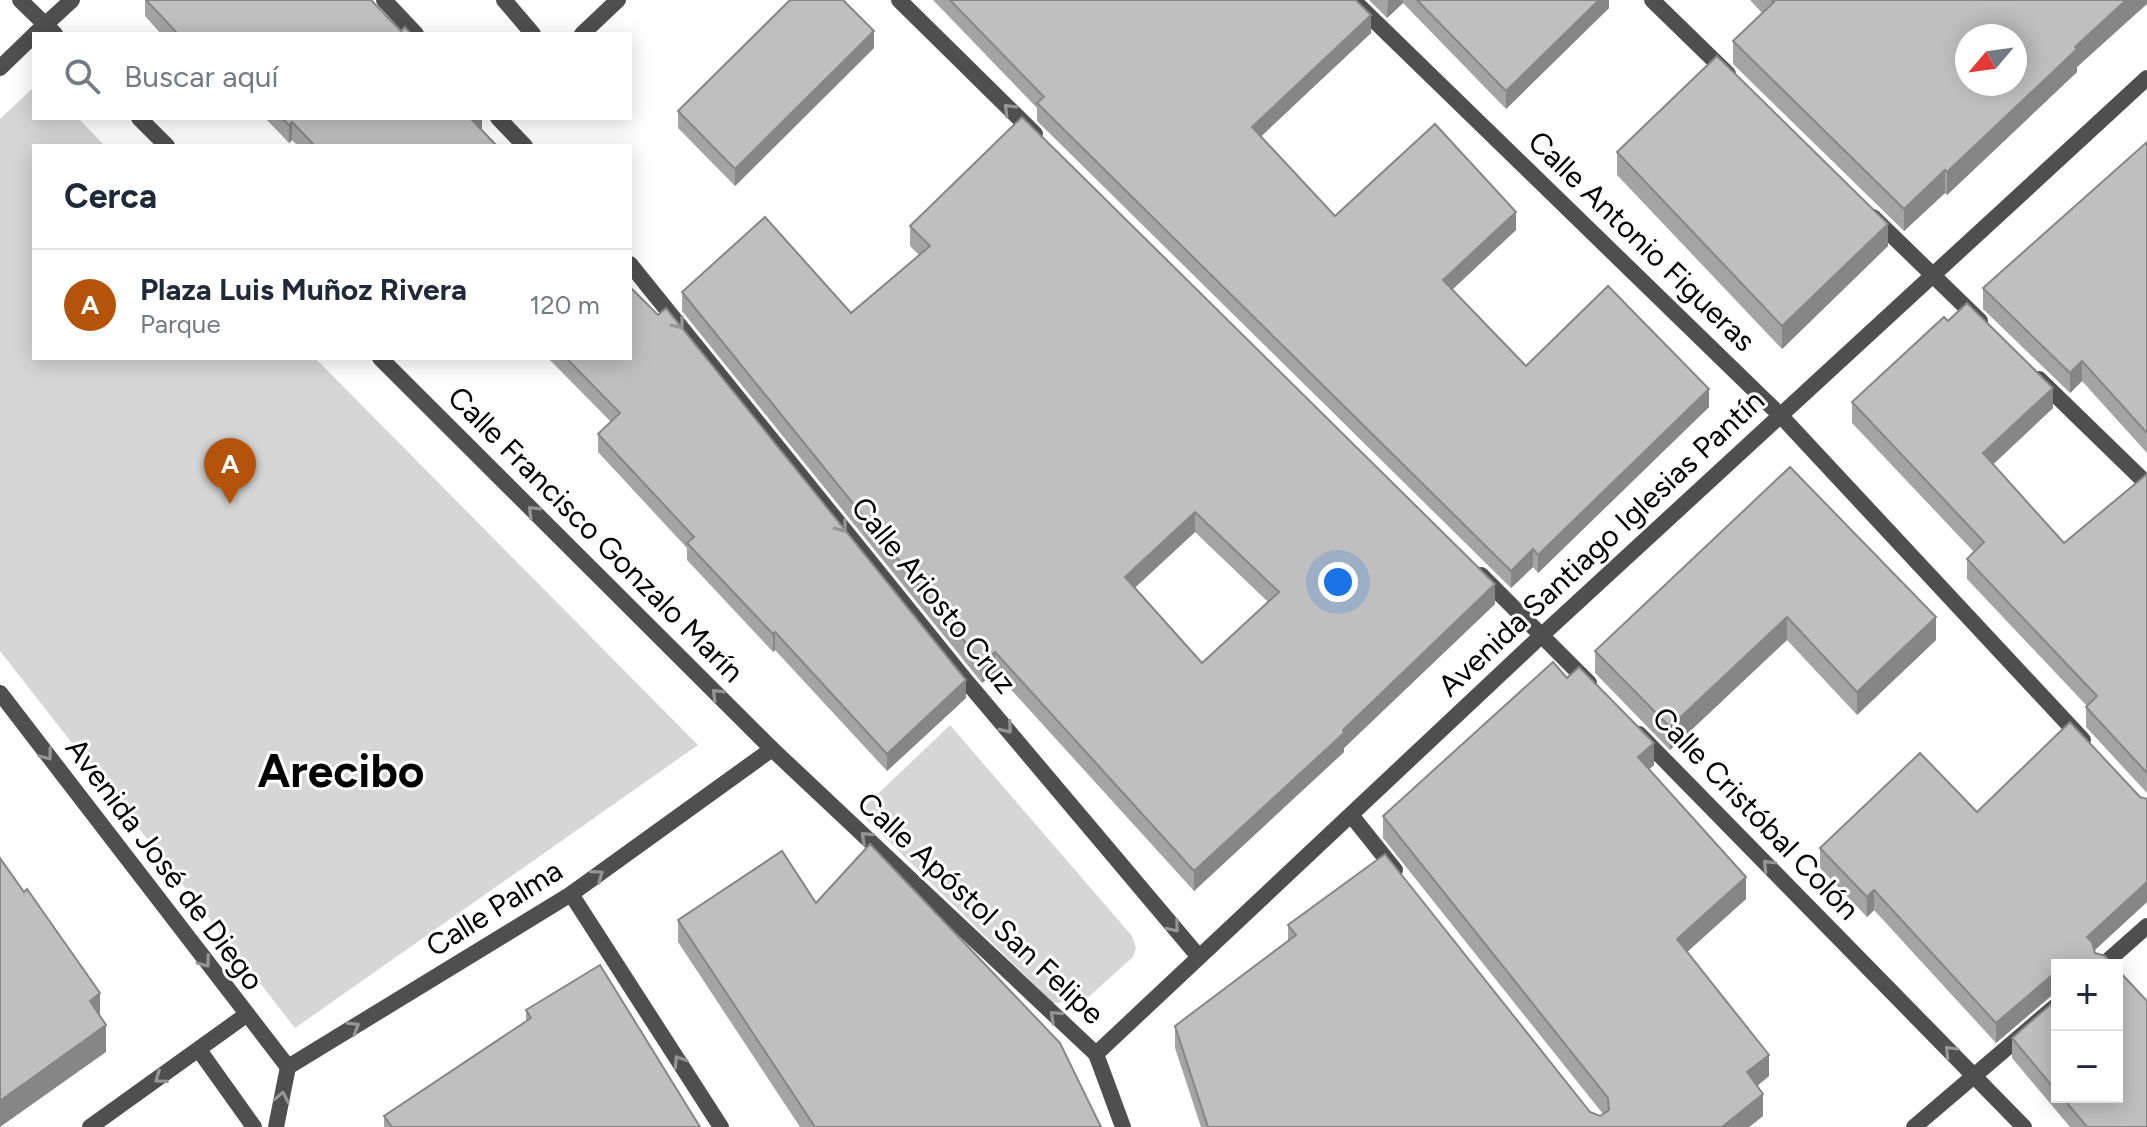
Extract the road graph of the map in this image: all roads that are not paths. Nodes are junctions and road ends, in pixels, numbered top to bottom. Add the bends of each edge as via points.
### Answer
1 (20, 0) edge
2 (72, 0) edge
3 (384, 0) edge
4 (504, 0) edge
5 (618, 0) edge
6 (899, 0) edge
7 (1353, 0) edge
8 (1652, 0) edge
9 (42, 32) edge
10 (414, 32) edge
11 (531, 32) edge
12 (584, 32) edge
13 (32, 41) edge
14 (0, 68) edge
15 (2147, 78) edge
16 (1741, 88) edge
17 (141, 120) edge
18 (500, 120) edge
19 (165, 144) edge
20 (523, 144) edge
21 (1046, 145) edge
22 (1864, 208) edge
23 (632, 266) edge
24 (1931, 274) junction
25 (1988, 329) edge
26 (382, 360) edge
27 (2022, 362) edge
28 (1780, 415) junction
29 (2147, 484) edge
30 (1474, 568) edge
31 (1542, 635) junction
32 (1598, 692) edge
33 (0, 693) edge
34 (1631, 726) edge
35 (772, 749) junction
36 (2093, 751) edge
37 (1351, 815) junction
38 (1401, 878) edge
39 (571, 894) junction
40 (2147, 926) edge
41 (1199, 957) junction
42 (2110, 959) edge
43 (2051, 1010) edge
44 (246, 1015) junction
45 (199, 1050) junction
46 (1096, 1054) junction
47 (288, 1067) junction
48 (1976, 1077) junction
49 (90, 1127) edge
50 (254, 1127) edge
51 (276, 1127) edge
52 (721, 1127) edge
53 (1123, 1127) edge
54 (1914, 1127) edge
55 (2024, 1127) edge

1 - 9 street
2 - 9 street
3 - 10 street
4 - 11 street
5 - 12 street
21 -> 6 street
7 - 28 street, Calle Antonio Figueras
8 - 16 street
13 - 14 street
15 - 24 street, Avenida Santiago Iglesias Pantín
17 - 19 street
18 - 20 street
22 - 24 street
23 -> 41 street, Calle Ariosto Cruz via 967,682
24 - 25 street
24 - 28 street, Avenida Santiago Iglesias Pantín
35 -> 26 street, Calle Francisco Gonzalo Marín
27 - 29 street
28 - 31 street, Avenida Santiago Iglesias Pantín
28 - 36 street, Calle Antonio Figueras
30 - 31 street
31 - 32 street
31 - 37 street, Avenida Santiago Iglesias Pantín
33 -> 44 street, Avenida José de Diego
48 -> 34 street, Calle Cristóbal Colón
39 -> 35 street, Calle Palma
46 -> 35 street, Calle Apóstol San Felipe
37 - 38 street
37 - 41 street, Avenida Santiago Iglesias Pantín
47 -> 39 street, Calle Palma
52 -> 39 street
40 - 42 street
41 - 46 street, Avenida Santiago Iglesias Pantín
43 - 48 street
44 - 45 street
44 - 47 street, Avenida José de Diego
45 -> 49 street
45 - 50 street
46 - 53 street, Calle Apóstol San Felipe
51 -> 47 street
48 - 54 street
48 - 55 street, Calle Cristóbal Colón

